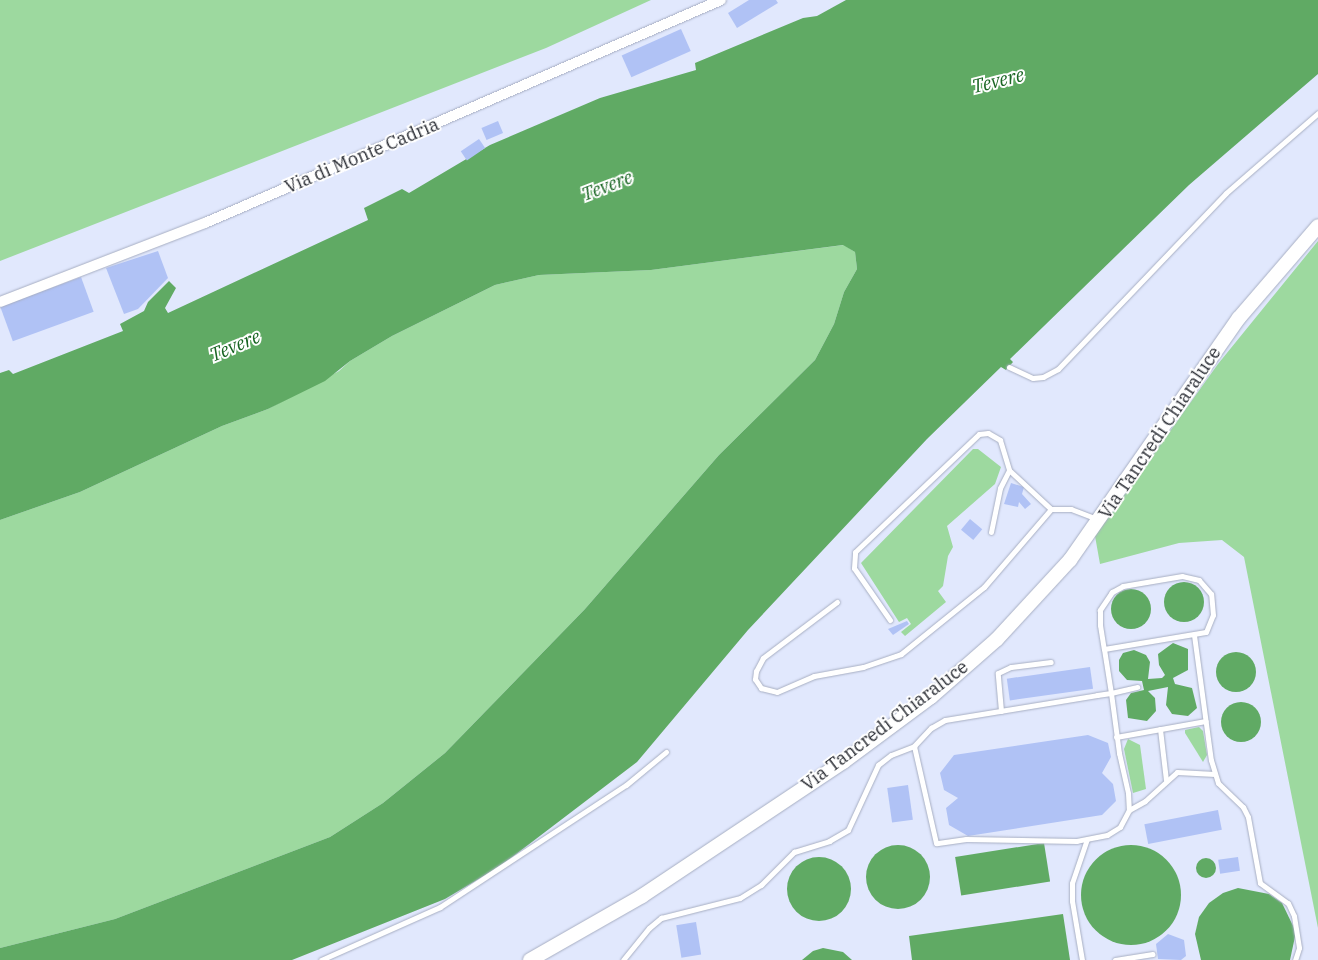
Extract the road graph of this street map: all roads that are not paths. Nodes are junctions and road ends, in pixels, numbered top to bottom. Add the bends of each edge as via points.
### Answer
1 (720, 0) edge
2 (1318, 113) edge
3 (1318, 226) edge
4 (0, 302) edge
5 (1009, 367) dead end
6 (1009, 470) junction
7 (1051, 509) junction
8 (1100, 520) junction
9 (991, 532) dead end
10 (838, 602) dead end
11 (890, 620) dead end
12 (1194, 635) junction
13 (1104, 649) junction
14 (1051, 662) dead end
15 (1137, 687) dead end
16 (1110, 693) junction
17 (1001, 710) junction
18 (1206, 722) junction
19 (1160, 729) junction
20 (1116, 737) junction
21 (914, 746) junction
22 (666, 752) dead end
23 (1215, 774) junction
24 (1166, 780) junction
25 (1128, 810) junction
26 (1087, 839) junction
27 (1153, 954) dead end
28 (321, 960) edge
29 (530, 960) edge
30 (623, 960) edge
31 (1082, 960) edge
32 (1115, 960) edge
33 (1295, 960) edge

1 - 4 street, Via di Monte Cadria via 190,230
2 - 5 lane via 1226,193 1058,369 1033,378
3 - 8 street, Via Tancredi Chiaraluce via 1239,318
6 - 7 lane
6 - 9 lane via 1000,488
6 - 11 lane via 1000,440 988,433 979,434 855,552 854,568
7 - 8 lane via 1070,509
7 - 10 lane via 984,587 900,654 863,667 814,676 777,692 761,688 755,679 763,658
8 - 29 street, Via Tancredi Chiaraluce via 1057,575 1015,621 915,709 843,762 642,896
12 - 13 lane
12 - 13 lane via 1210,628 1214,606 1211,594 1199,580 1182,576 1124,586 1112,592 1100,610
12 - 18 lane
13 - 16 lane
14 - 17 lane via 1011,667 998,673
15 - 16 lane
16 - 17 lane
16 - 20 lane
17 - 21 lane via 944,720 923,734
18 - 19 lane
18 - 23 lane
19 - 20 lane
19 - 24 lane
20 - 25 lane
21 - 26 lane via 936,843 966,839
21 - 30 lane via 891,755 878,765 856,820 848,830 835,838 794,852 761,885 740,898 661,918
22 - 28 lane via 626,785 440,907
23 - 24 lane via 1186,770
23 - 33 lane via 1218,783 1246,812 1260,883 1288,903 1294,916 1299,948
24 - 25 lane via 1145,800
25 - 26 lane via 1120,826 1106,835
26 - 31 lane via 1072,883
27 - 32 lane

